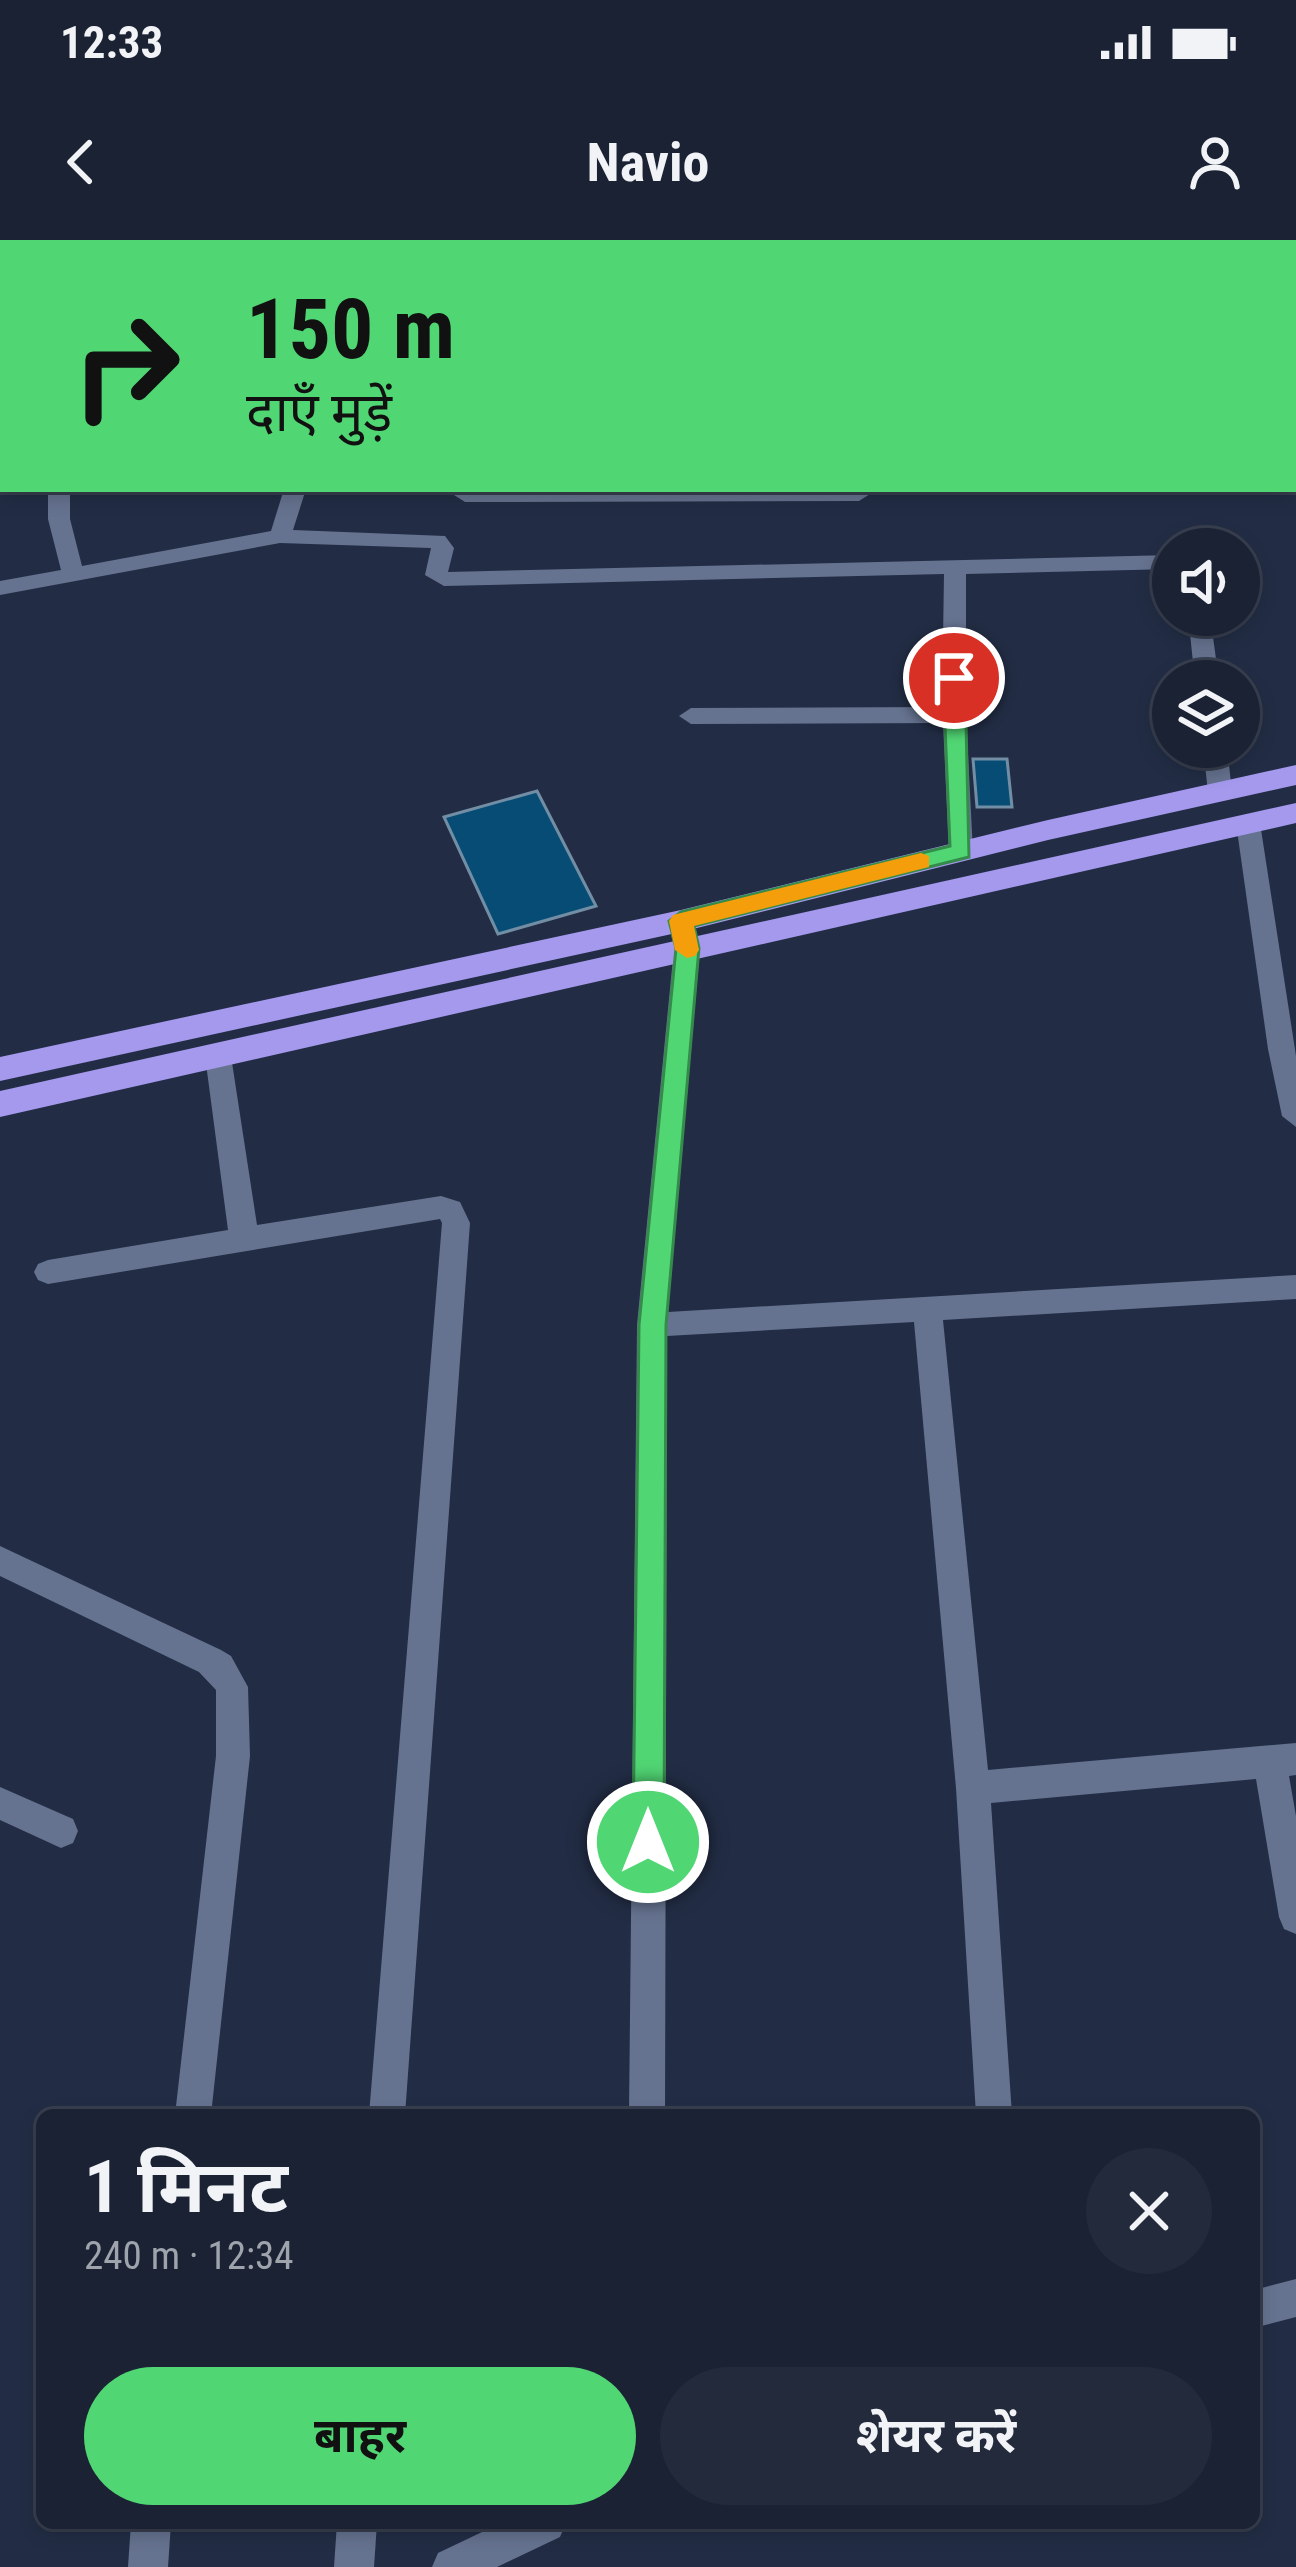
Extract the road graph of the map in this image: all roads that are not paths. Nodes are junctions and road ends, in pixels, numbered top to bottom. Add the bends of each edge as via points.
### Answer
1 (59, 492) edge
2 (295, 492) edge
3 (466, 492) edge
4 (718, 492) edge
5 (859, 494) dead end
6 (280, 536) junction
7 (442, 544) junction
8 (1152, 562) edge
9 (955, 567) junction
10 (73, 575) junction
11 (0, 588) edge
12 (954, 715) junction
13 (691, 716) dead end
14 (1217, 768) edge
15 (1296, 775) edge
16 (1220, 792) junction
17 (1296, 813) edge
18 (1248, 824) junction
19 (962, 852) junction
20 (684, 935) junction
21 (218, 1056) junction
22 (0, 1069) edge
23 (0, 1104) edge
24 (1296, 1116) edge
25 (250, 1238) junction
26 (48, 1272) dead end
27 (1296, 1287) edge
28 (927, 1310) junction
29 (652, 1325) junction
30 (0, 1560) edge
31 (1283, 1761) edge
32 (973, 1788) junction
33 (0, 1803) edge
34 (62, 1831) dead end
35 (1296, 1918) edge
36 (194, 2109) edge
37 (387, 2109) edge
38 (647, 2109) edge
39 (994, 2109) edge
40 (1296, 2299) edge
41 (1260, 2308) edge
42 (151, 2529) edge
43 (357, 2529) edge
44 (533, 2529) edge
45 (148, 2567) edge
46 (354, 2567) edge
47 (452, 2567) edge

1 - 10 street
2 - 6 street
3 - 4 street
3 - 7 street
4 - 5 street
6 - 7 street
6 - 10 street
7 - 9 street via 436,572 444,579
8 - 9 street
9 - 12 street
10 - 11 street
12 - 13 street
12 - 19 street
14 - 16 street
15 - 16 highway
16 - 19 highway
17 - 18 highway
18 - 20 highway
18 - 24 street
19 - 20 highway
20 - 21 highway
20 - 22 highway
20 - 29 street
21 - 23 highway
21 - 25 street via 241,1225
25 - 26 street
25 - 37 street via 442,1207 456,1223
27 - 28 street
28 - 29 street
28 - 32 street
29 - 38 street
30 - 36 street via 220,1666 232,1687 228,1813
31 - 32 street
31 - 35 street
32 - 39 street
33 - 34 street
40 - 41 street
42 - 45 street
43 - 46 street
44 - 47 street

